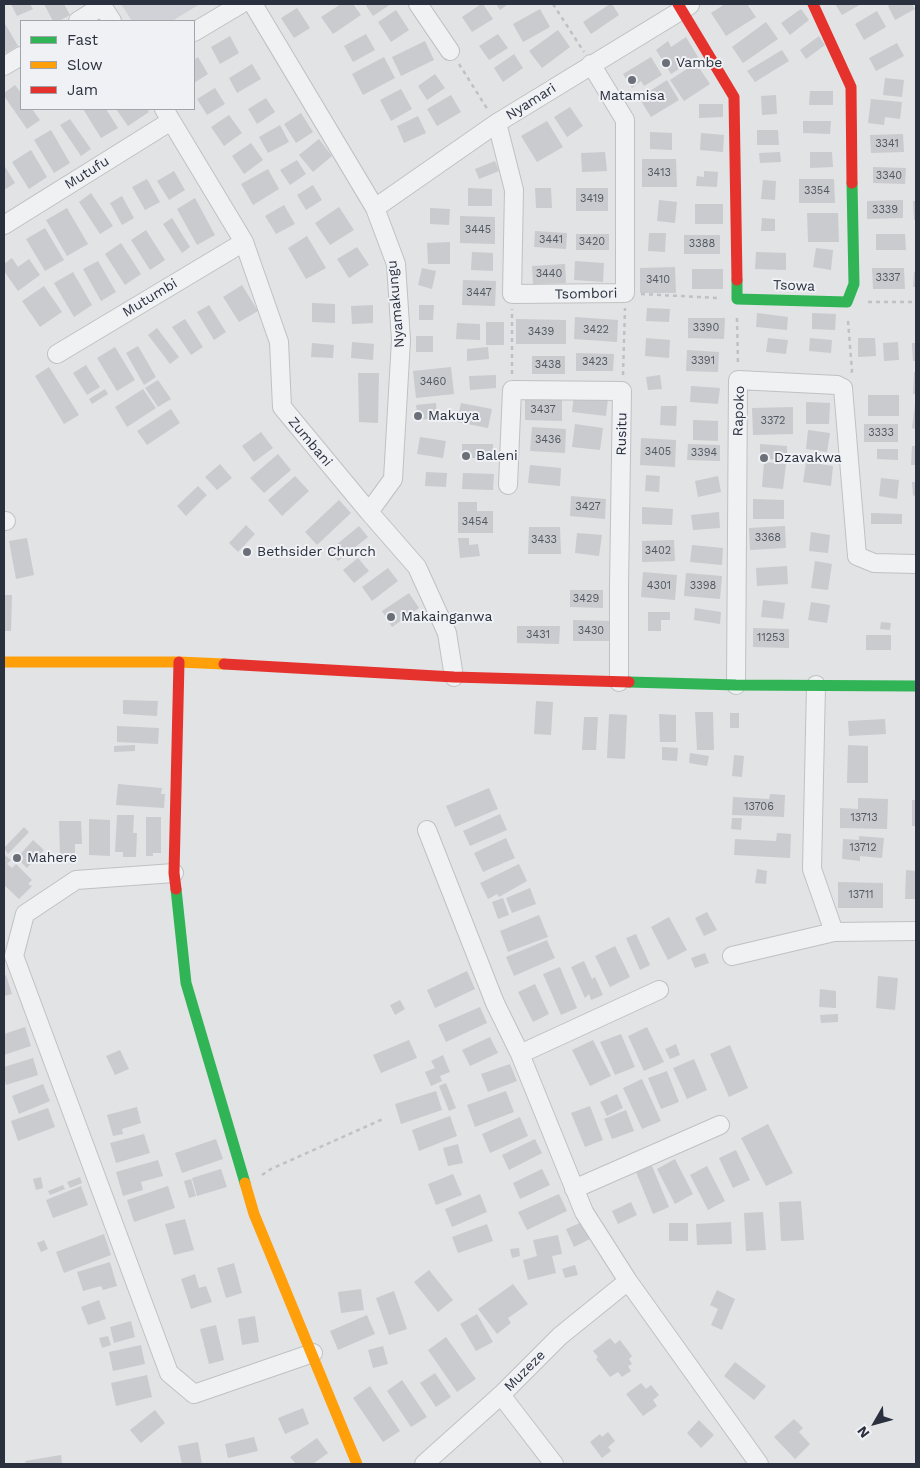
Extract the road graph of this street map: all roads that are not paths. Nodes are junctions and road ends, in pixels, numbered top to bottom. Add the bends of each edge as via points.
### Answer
1 (240, 4) edge
2 (253, 4) edge
3 (418, 4) edge
4 (813, 4) edge
5 (102, 5) edge
6 (684, 6) edge
7 (80, 20) edge
8 (111, 20) edge
9 (195, 31) edge
10 (450, 51) road end
11 (20, 57) edge
12 (591, 64) junction
13 (4, 66) edge
14 (167, 115) edge
15 (497, 123) junction
16 (375, 208) junction
17 (4, 225) edge
18 (244, 242) junction
19 (57, 354) dead end
20 (508, 485) dead end
21 (368, 512) junction
22 (916, 564) edge
23 (4, 662) edge
24 (179, 662) junction
25 (454, 676) junction
26 (619, 682) junction
27 (736, 685) junction
28 (816, 685) junction
29 (916, 686) edge
30 (427, 830) dead end
31 (174, 873) junction
32 (916, 931) edge
33 (834, 932) junction
34 (732, 956) dead end
35 (659, 990) dead end
36 (520, 1054) junction
37 (720, 1125) dead end
38 (574, 1189) junction
39 (628, 1281) junction
40 (313, 1353) junction
41 (501, 1395) junction
42 (357, 1464) edge
43 (424, 1464) edge
44 (554, 1464) edge
45 (759, 1464) edge

1 - 9 street
2 - 16 street, Nyamakungu
3 - 10 street
4 - 6 street, Tsowa via 851,87 854,284 847,302 737,299 734,97
5 - 7 street
5 - 8 street
6 - 12 street, Nyamari
11 - 13 street
12 - 15 street, Nyamari
12 - 15 street, Tsombori via 625,120 625,293 512,294 514,190
14 - 17 street, Mutufu
14 - 18 street, Zumbani
15 - 16 street, Nyamari
16 - 21 street, Nyamakungu via 396,264 401,340 393,479
18 - 19 street, Mutumbi
18 - 21 street, Zumbani via 279,342 282,407
20 - 26 street, Rusitu via 512,390 622,391
21 - 25 street, Zumbani via 417,567 447,633
22 - 27 street, Rapoko via 874,563 858,556 843,388 837,385 738,380
23 - 24 street
24 - 25 street
24 - 31 street
25 - 26 street
26 - 27 street
27 - 28 street
28 - 29 street
28 - 33 street via 812,869
30 - 36 street via 495,1003
31 - 40 street via 186,982 245,1187
31 - 40 street via 76,880 25,914 14,956 169,1373 194,1394
32 - 33 street
33 - 34 street
35 - 36 street
36 - 38 street
37 - 38 street
38 - 39 street via 584,1212
39 - 41 street, Muzeze via 560,1336
39 - 45 street
40 - 42 street
41 - 43 street, Muzeze
41 - 44 street

